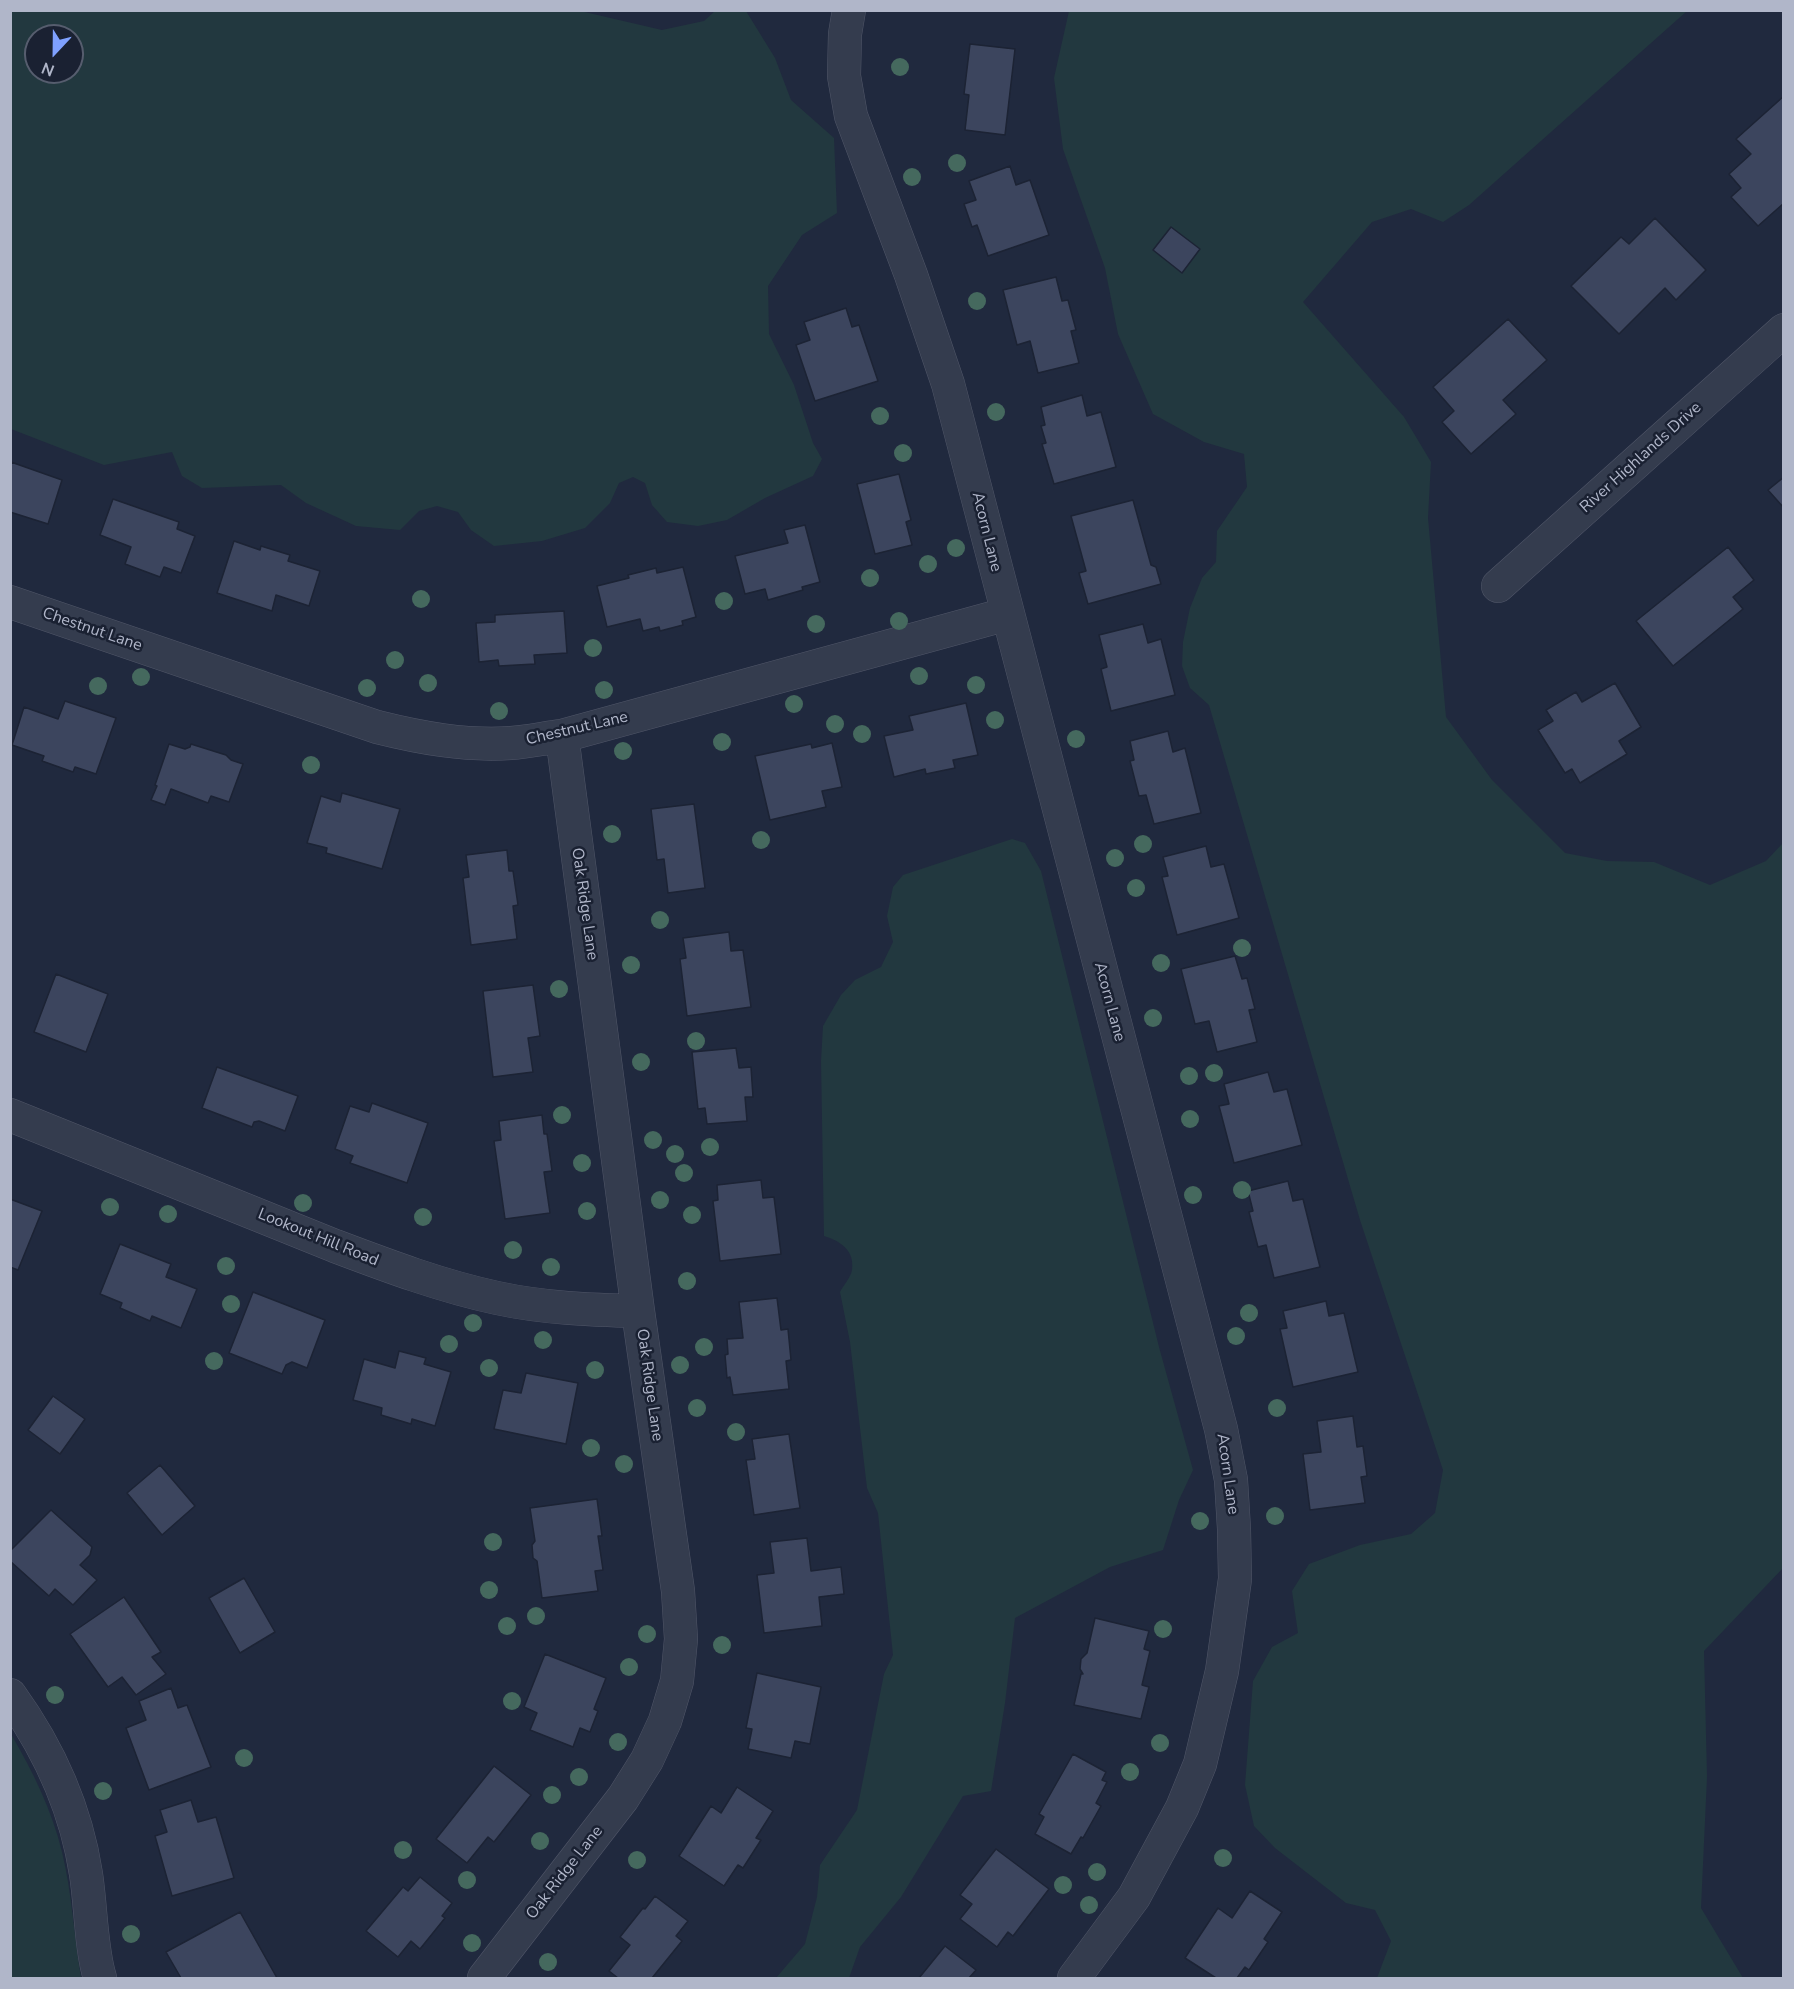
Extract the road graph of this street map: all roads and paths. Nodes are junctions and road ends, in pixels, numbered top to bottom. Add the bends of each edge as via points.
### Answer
1 (849, 10) edge
2 (1784, 330) edge
3 (1498, 586) dead end
4 (10, 602) edge
5 (1007, 614) junction
6 (562, 736) junction
7 (10, 1115) edge
8 (638, 1311) junction
9 (10, 1695) edge
10 (100, 1978) edge
11 (484, 1978) edge
12 (1074, 1978) edge

1 - 5 street, Acorn Lane via 844,76 851,116 945,373
2 - 3 street, River Highlands Drive
4 - 6 street, Chestnut Lane via 377,727 466,743 512,743
5 - 6 street, Chestnut Lane
5 - 12 street, Acorn Lane via 1221,1429 1231,1480 1234,1529 1235,1579 1229,1626 1200,1764 1182,1808 1134,1897
6 - 8 street, Oak Ridge Lane
7 - 8 street, Lookout Hill Road via 388,1266 497,1298 590,1310
8 - 11 street, Oak Ridge Lane via 678,1591 681,1638 677,1680 665,1721 623,1798
9 - 10 street via 45,1749 78,1834

